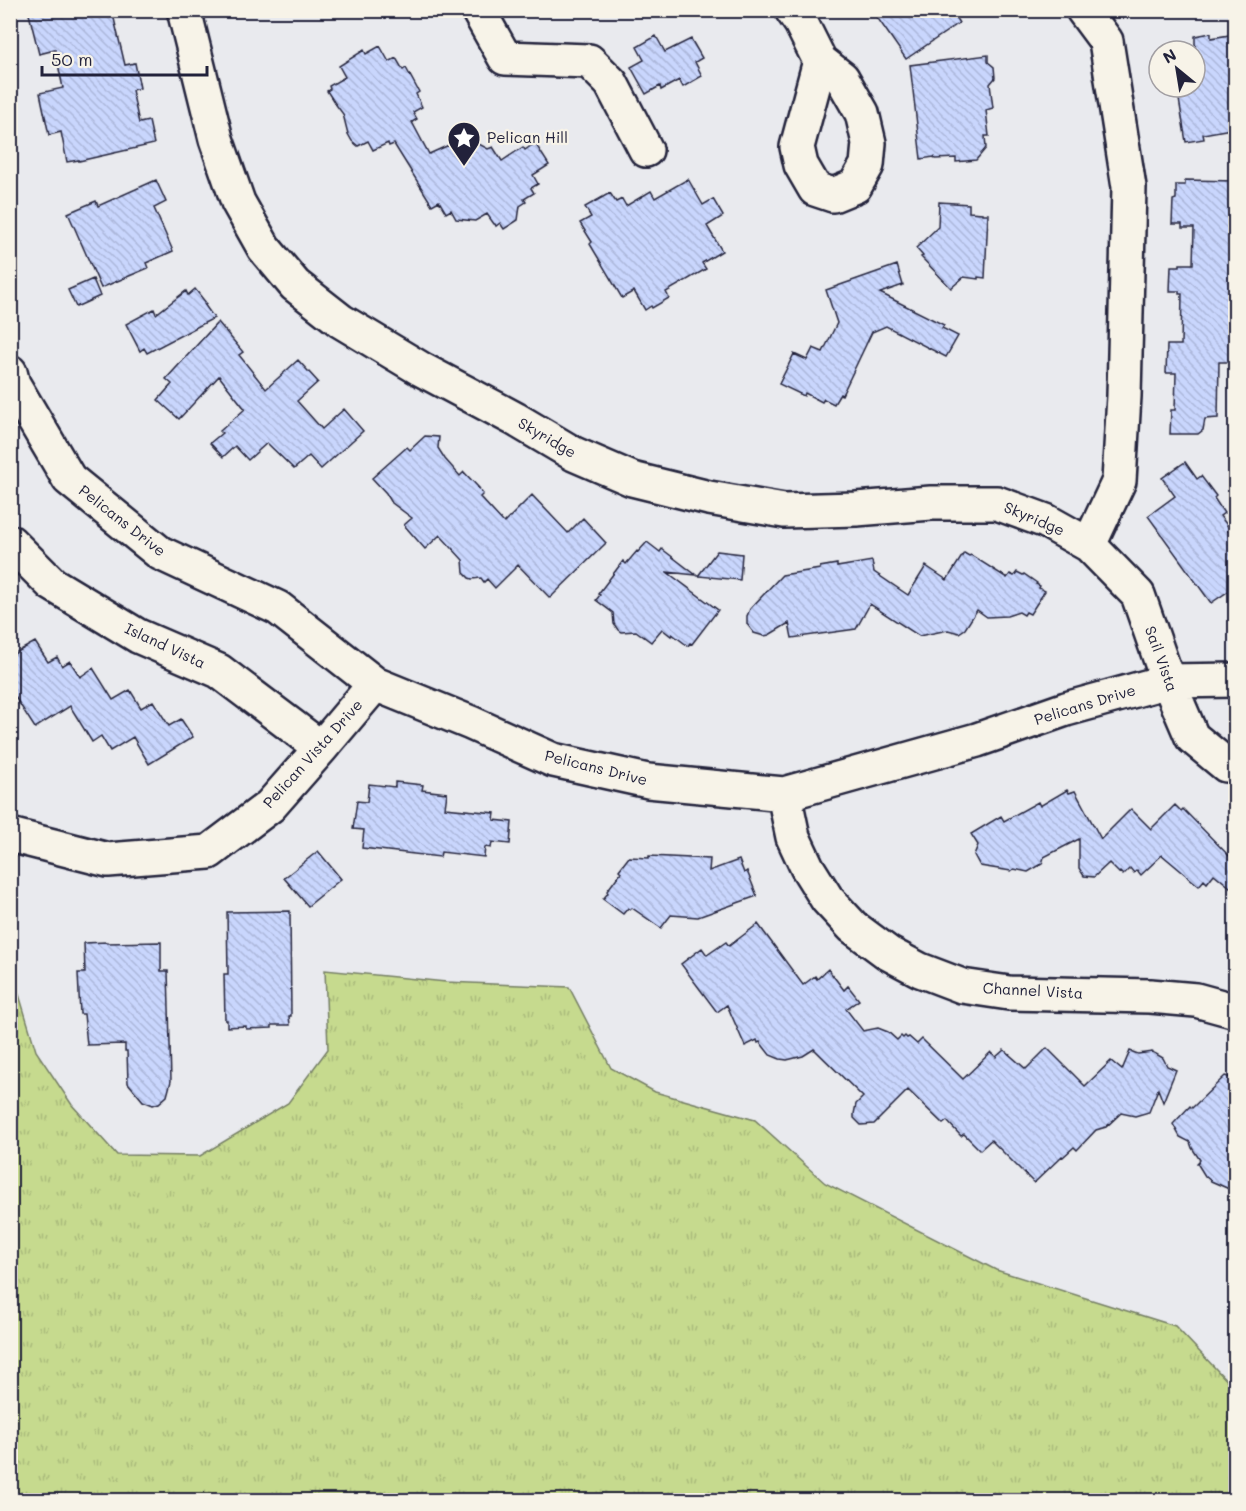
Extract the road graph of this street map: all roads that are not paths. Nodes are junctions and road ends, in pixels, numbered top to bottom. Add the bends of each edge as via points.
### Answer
1 (184, 10) edge
2 (478, 10) edge
3 (792, 10) edge
4 (1083, 10) edge
5 (820, 62) dead end
6 (646, 150) dead end
7 (10, 372) edge
8 (10, 542) edge
9 (1089, 545) junction
10 (1236, 680) edge
11 (1168, 681) junction
12 (375, 684) junction
13 (321, 748) junction
14 (1236, 764) edge
15 (784, 794) junction
16 (10, 835) edge
17 (1236, 1011) edge

1 - 9 street, Skyridge via 216,139 238,202 264,248 295,285 341,321 421,369 574,454 632,479 784,511 998,503 1046,521
2 - 6 street via 506,58 589,61 610,83
3 - 5 street
4 - 9 street via 1106,40 1129,187 1119,481
7 - 12 street, Pelicans Drive via 13,384 69,479 160,553 278,608
8 - 13 street, Island Vista via 52,584 138,636 219,671
9 - 11 street, Sail Vista via 1138,595
10 - 11 street, Pelicans Drive
11 - 14 street, Sail Vista via 1191,737 1226,765
11 - 15 street, Pelicans Drive
12 - 13 street, Pelican Vista Drive
12 - 15 street, Pelicans Drive via 553,760 648,781
13 - 16 street, Pelican Vista Drive via 270,806 209,852 108,860
15 - 17 street, Channel Vista via 793,837 827,898 853,927 920,970 962,986 1009,993 1150,996 1196,1000

